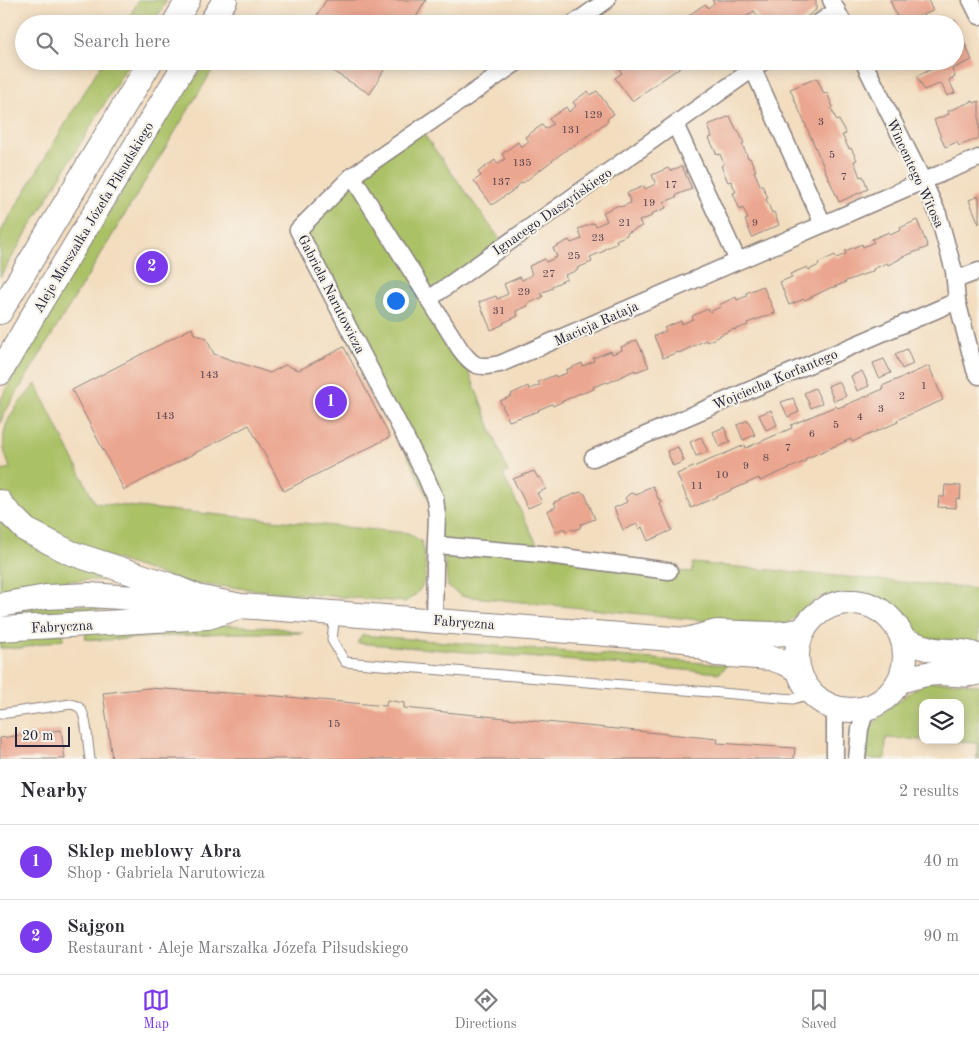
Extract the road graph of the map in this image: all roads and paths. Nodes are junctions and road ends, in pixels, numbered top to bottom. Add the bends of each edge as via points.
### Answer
1 (188, 0) edge
2 (225, 0) edge
3 (607, 0) edge
4 (971, 0) edge
5 (179, 15) edge
6 (216, 15) edge
7 (586, 15) edge
8 (979, 16) edge
9 (146, 70) edge
10 (182, 70) edge
11 (505, 70) edge
12 (752, 70) edge
13 (761, 70) edge
14 (868, 70) edge
15 (675, 124) junction
16 (979, 158) edge
17 (352, 176) junction
18 (923, 181) junction
19 (823, 224) junction
20 (738, 261) junction
21 (979, 272) edge
22 (954, 280) junction
23 (428, 298) junction
24 (957, 302) junction
25 (0, 312) edge
26 (0, 373) edge
27 (979, 376) edge
28 (593, 458) dead end
29 (0, 502) edge
30 (437, 545) junction
31 (669, 571) dead end
32 (197, 597) junction
33 (0, 605) edge
34 (241, 606) junction
35 (335, 613) junction
36 (434, 620) junction
37 (0, 629) edge
38 (804, 630) junction
39 (686, 640) junction
40 (904, 640) junction
41 (979, 657) edge
42 (799, 670) junction
43 (979, 672) edge
44 (900, 681) junction
45 (811, 692) junction
46 (832, 706) junction
47 (866, 709) junction
48 (0, 714) edge
49 (90, 759) edge
50 (835, 759) edge
51 (857, 759) edge

1 - 5 street
2 - 6 street
3 - 7 street
4 - 8 street
9 - 25 street
10 - 26 street, Aleje Marszałka Józefa Piłsudskiego
11 - 17 street, Gabriela Narutowicza
12 - 15 street, Ignacego Daszyńskiego
13 - 19 street, Ignacego Daszyńskiego
14 - 18 street, Wincentego Witosa
15 - 20 street
15 - 23 street, Ignacego Daszyńskiego
16 - 18 street, Macieja Rataja
17 - 23 street, Macieja Rataja
17 - 30 street, Gabriela Narutowicza via 298,230 426,477 437,516
18 - 19 street, Macieja Rataja
18 - 22 street, Wincentego Witosa via 938,214
19 - 20 street, Macieja Rataja
20 - 23 street, Macieja Rataja via 500,364 483,367 468,360
21 - 22 street
22 - 24 street, Wincentego Witosa
24 - 27 street, Wincentego Witosa
24 - 28 street, Wojciecha Korfantego
29 - 32 street via 26,530 71,553
30 - 31 street via 542,554
30 - 36 street, Gabriela Narutowicza
32 - 33 street, Fabryczna via 166,600 64,596
32 - 34 street, Fabryczna
34 - 35 street, Fabryczna
34 - 37 street, Fabryczna via 208,617
35 - 36 street, Fabryczna
35 - 45 lane via 332,640 345,662 793,699
36 - 39 street, Fabryczna
38 - 39 street, Fabryczna via 773,634 716,632
38 - 40 street via 826,607 857,601 873,605 886,614
38 - 42 street via 798,649
39 - 42 street, Fabryczna via 716,654 770,658
40 - 41 street via 917,646 972,653
40 - 44 street via 906,661
42 - 45 street
43 - 44 street via 973,675 924,674
44 - 47 street via 886,698
45 - 46 street
46 - 47 street
46 - 50 street
47 - 51 street
48 - 49 lane via 75,705 84,715

